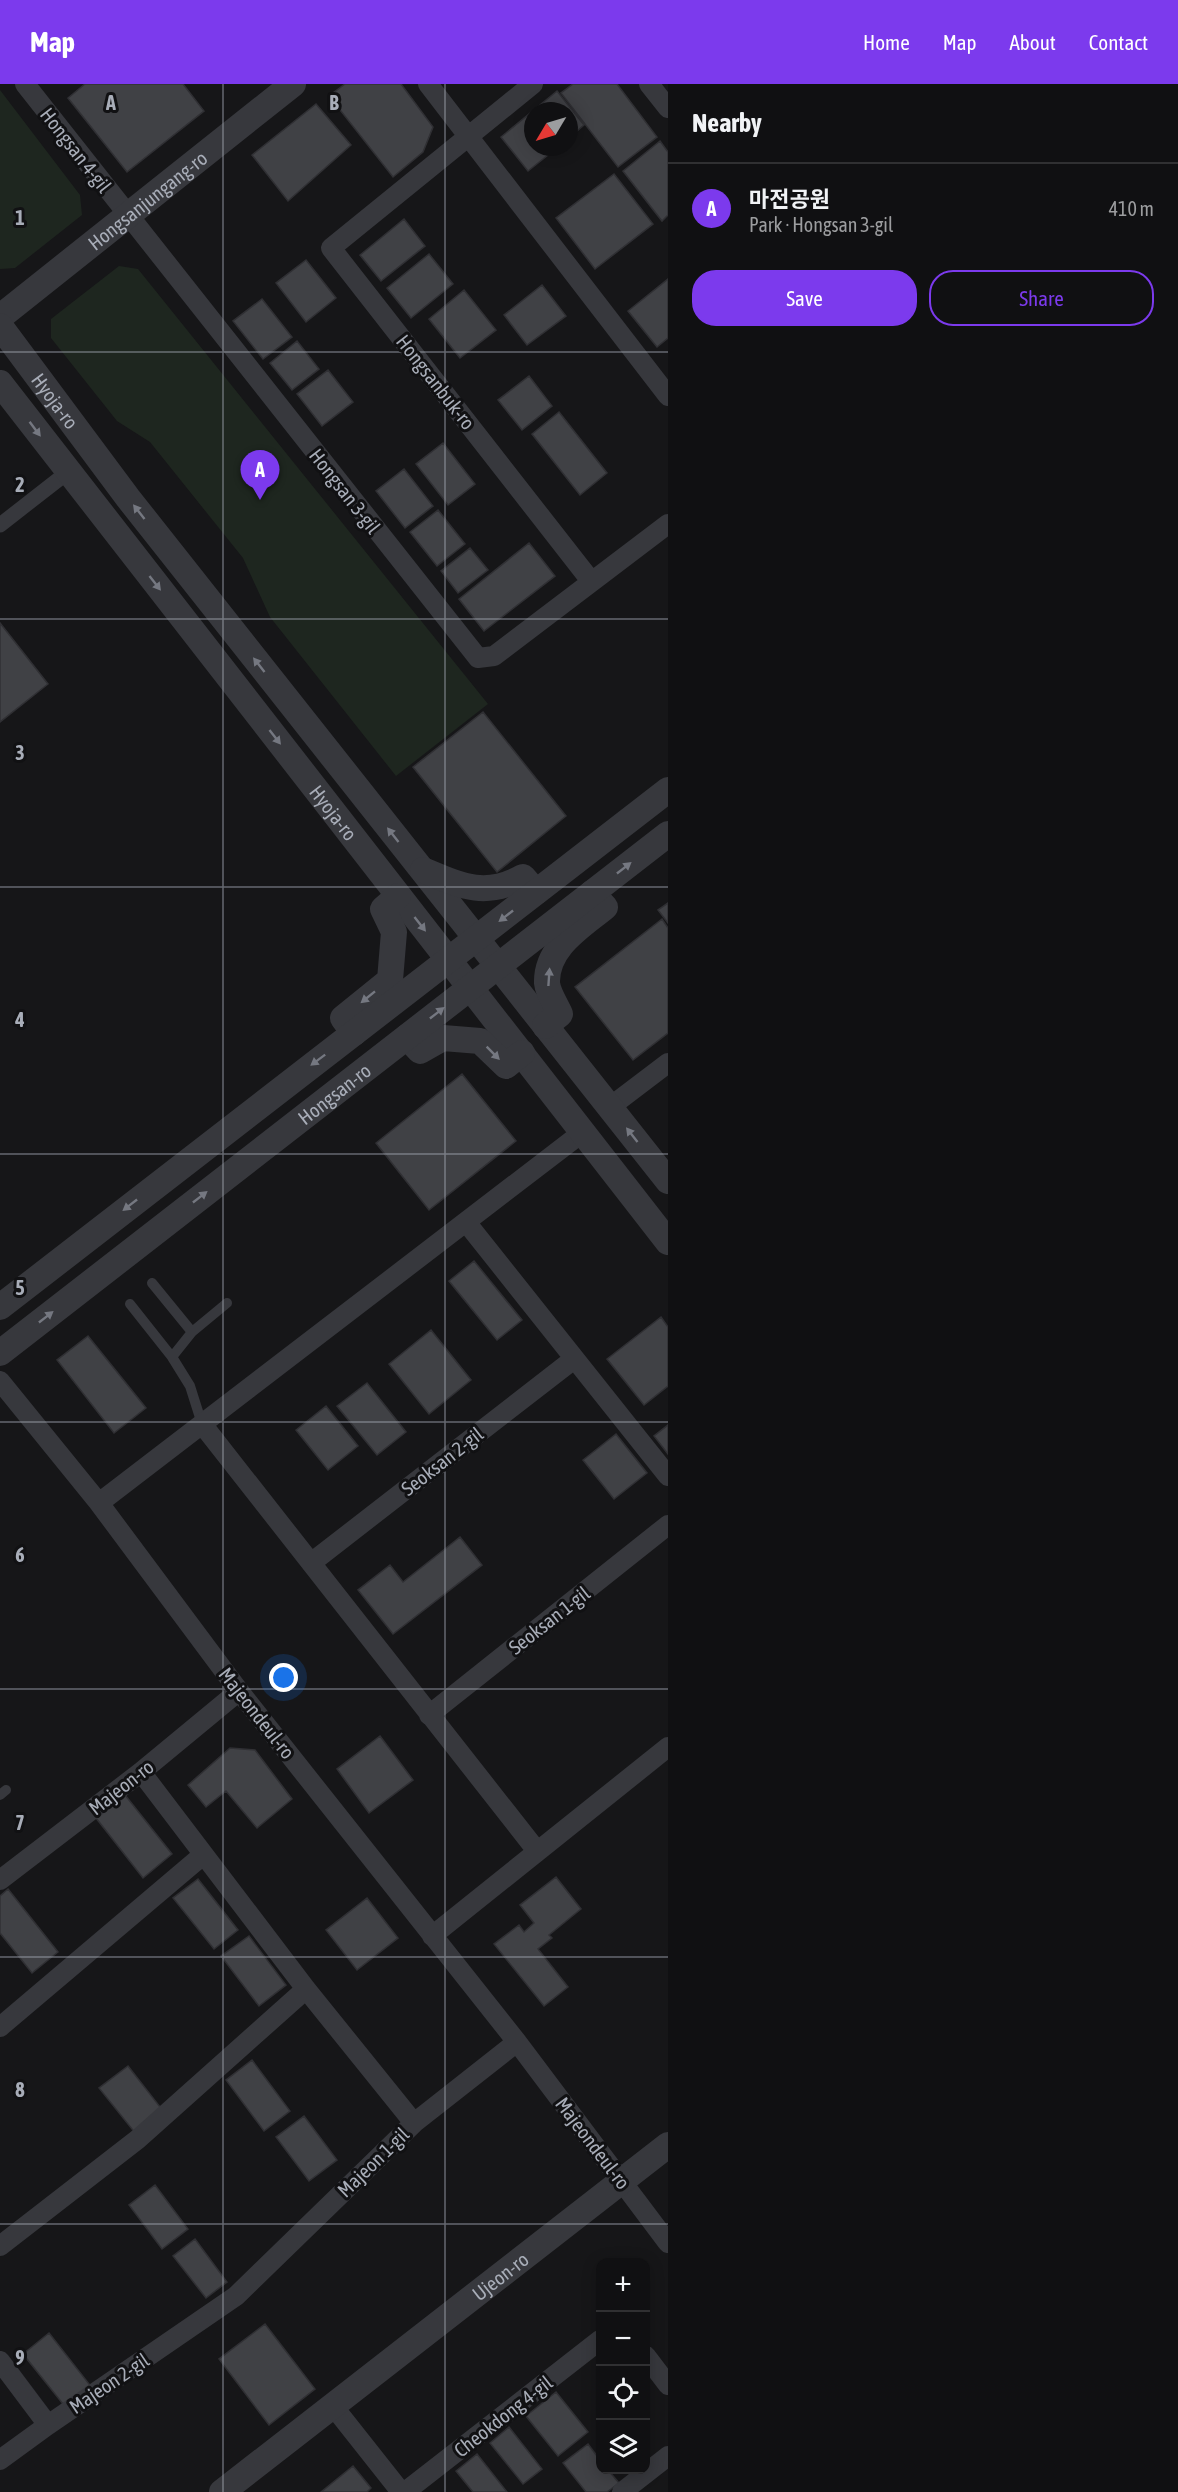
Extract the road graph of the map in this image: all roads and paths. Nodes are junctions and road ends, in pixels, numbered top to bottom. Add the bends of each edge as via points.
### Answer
1 (25, 84) edge
2 (293, 84) edge
3 (428, 84) edge
4 (533, 84) edge
5 (650, 84) edge
6 (668, 108) edge
7 (468, 136) junction
8 (127, 215) junction
9 (0, 316) edge
10 (0, 326) edge
11 (0, 383) edge
12 (668, 396) edge
13 (68, 472) junction
14 (668, 524) edge
15 (0, 525) edge
16 (591, 581) junction
17 (668, 790) edge
18 (668, 834) edge
19 (420, 868) junction
20 (536, 892) junction
21 (592, 893) junction
22 (398, 896) junction
23 (475, 938) junction
24 (448, 959) junction
25 (497, 966) junction
26 (470, 987) junction
27 (545, 1026) junction
28 (354, 1033) junction
29 (407, 1037) junction
30 (522, 1053) junction
31 (668, 1063) edge
32 (610, 1107) junction
33 (583, 1132) junction
34 (668, 1182) edge
35 (466, 1222) junction
36 (668, 1242) edge
37 (152, 1283) dead end
38 (227, 1303) dead end
39 (130, 1304) dead end
40 (0, 1308) edge
41 (192, 1332) junction
42 (0, 1353) edge
43 (172, 1357) junction
44 (574, 1359) junction
45 (0, 1381) edge
46 (202, 1424) junction
47 (668, 1476) edge
48 (99, 1503) junction
49 (668, 1525) edge
50 (311, 1563) junction
51 (239, 1692) junction
52 (429, 1715) junction
53 (668, 1747) edge
54 (141, 1772) junction
55 (537, 1851) junction
56 (203, 1855) junction
57 (0, 1880) edge
58 (432, 1936) junction
59 (306, 1989) junction
60 (0, 2027) edge
61 (517, 2042) junction
62 (414, 2123) junction
63 (668, 2145) edge
64 (621, 2181) junction
65 (668, 2243) edge
66 (0, 2246) edge
67 (236, 2296) joint
68 (596, 2343) edge
69 (0, 2361) edge
70 (650, 2362) edge
71 (668, 2385) edge
72 (333, 2406) junction
73 (48, 2424) junction
74 (668, 2456) edge
75 (0, 2460) edge
76 (222, 2492) edge
77 (403, 2492) edge
78 (622, 2492) edge

1 - 8 street, Hongsan 4-gil
2 - 8 street, Hongsanjungang-ro
3 - 7 street
4 - 7 street, Hongsanbuk-ro
5 - 6 street
7 - 12 street
7 - 16 street, Hongsanbuk-ro via 330,248
8 - 9 street, Hongsanjungang-ro
8 - 16 street, Hongsan 3-gil via 478,658 494,656
19 -> 10 street, Hyoja-ro via 128,498
11 -> 13 street, Hyoja-ro
13 - 15 street
13 -> 22 street, Hyoja-ro
14 - 16 street
17 - 20 street, Hongsan-ro
21 -> 18 street, Hongsan-ro
19 - 20 street via 479,889 503,888 523,877
19 - 23 street, Hyoja-ro
20 -> 23 street, Hongsan-ro
21 - 25 street, Hongsan-ro
27 -> 21 street via 560,1014 547,985 551,959 562,943 605,907
22 -> 24 street, Hyoja-ro
22 -> 28 street via 382,909 394,932 390,980 343,1018
23 - 24 street, Hongsan-ro
23 - 25 street, Hyoja-ro
24 - 26 street, Hyoja-ro
24 - 28 street, Hongsan-ro
25 - 26 street, Hongsan-ro
25 - 27 street, Hyoja-ro
29 -> 26 street, Hongsan-ro
26 - 30 street, Hyoja-ro
27 - 32 street, Hyoja-ro
28 -> 40 street, Hongsan-ro
29 -> 30 street via 420,1051 443,1038 480,1041 506,1066
42 -> 29 street, Hongsan-ro
30 - 33 street, Hyoja-ro
31 - 32 street
34 -> 32 street, Hyoja-ro
33 - 35 street
33 - 36 street, Hyoja-ro
35 - 44 street
35 - 46 street
37 - 41 lane
38 - 41 lane
39 - 43 lane
41 - 43 lane
43 - 46 lane via 190,1386
44 - 47 street
44 - 50 street, Seoksan 2-gil
45 - 48 street, Majeondeul-ro
46 - 48 street
46 - 50 street
48 - 51 street, Majeondeul-ro
49 - 52 street, Seoksan 1-gil
50 - 52 street
51 - 54 street, Majeon-ro
51 - 58 street, Majeondeul-ro
52 - 55 street
53 - 55 street
54 - 56 street, Majeon 1-gil
54 - 57 street, Majeon-ro
55 - 58 street
56 - 59 street, Majeon 1-gil
56 - 60 street
58 - 61 street, Majeondeul-ro
59 - 62 street, Majeon 1-gil
59 - 66 street via 138,2139
61 - 62 street
61 - 64 street, Majeondeul-ro
62 - 67 street, Majeon 1-gil
63 - 64 street, Ujeon-ro
64 - 65 street, Majeondeul-ro
64 - 72 street, Ujeon-ro
67 - 73 street, Majeon 2-gil
68 - 77 street, Cheokdong 4-gil
69 - 73 street, Majeon 2-gil
70 - 71 street
72 - 76 street, Ujeon-ro
72 - 77 street
73 - 75 street
74 - 78 street

